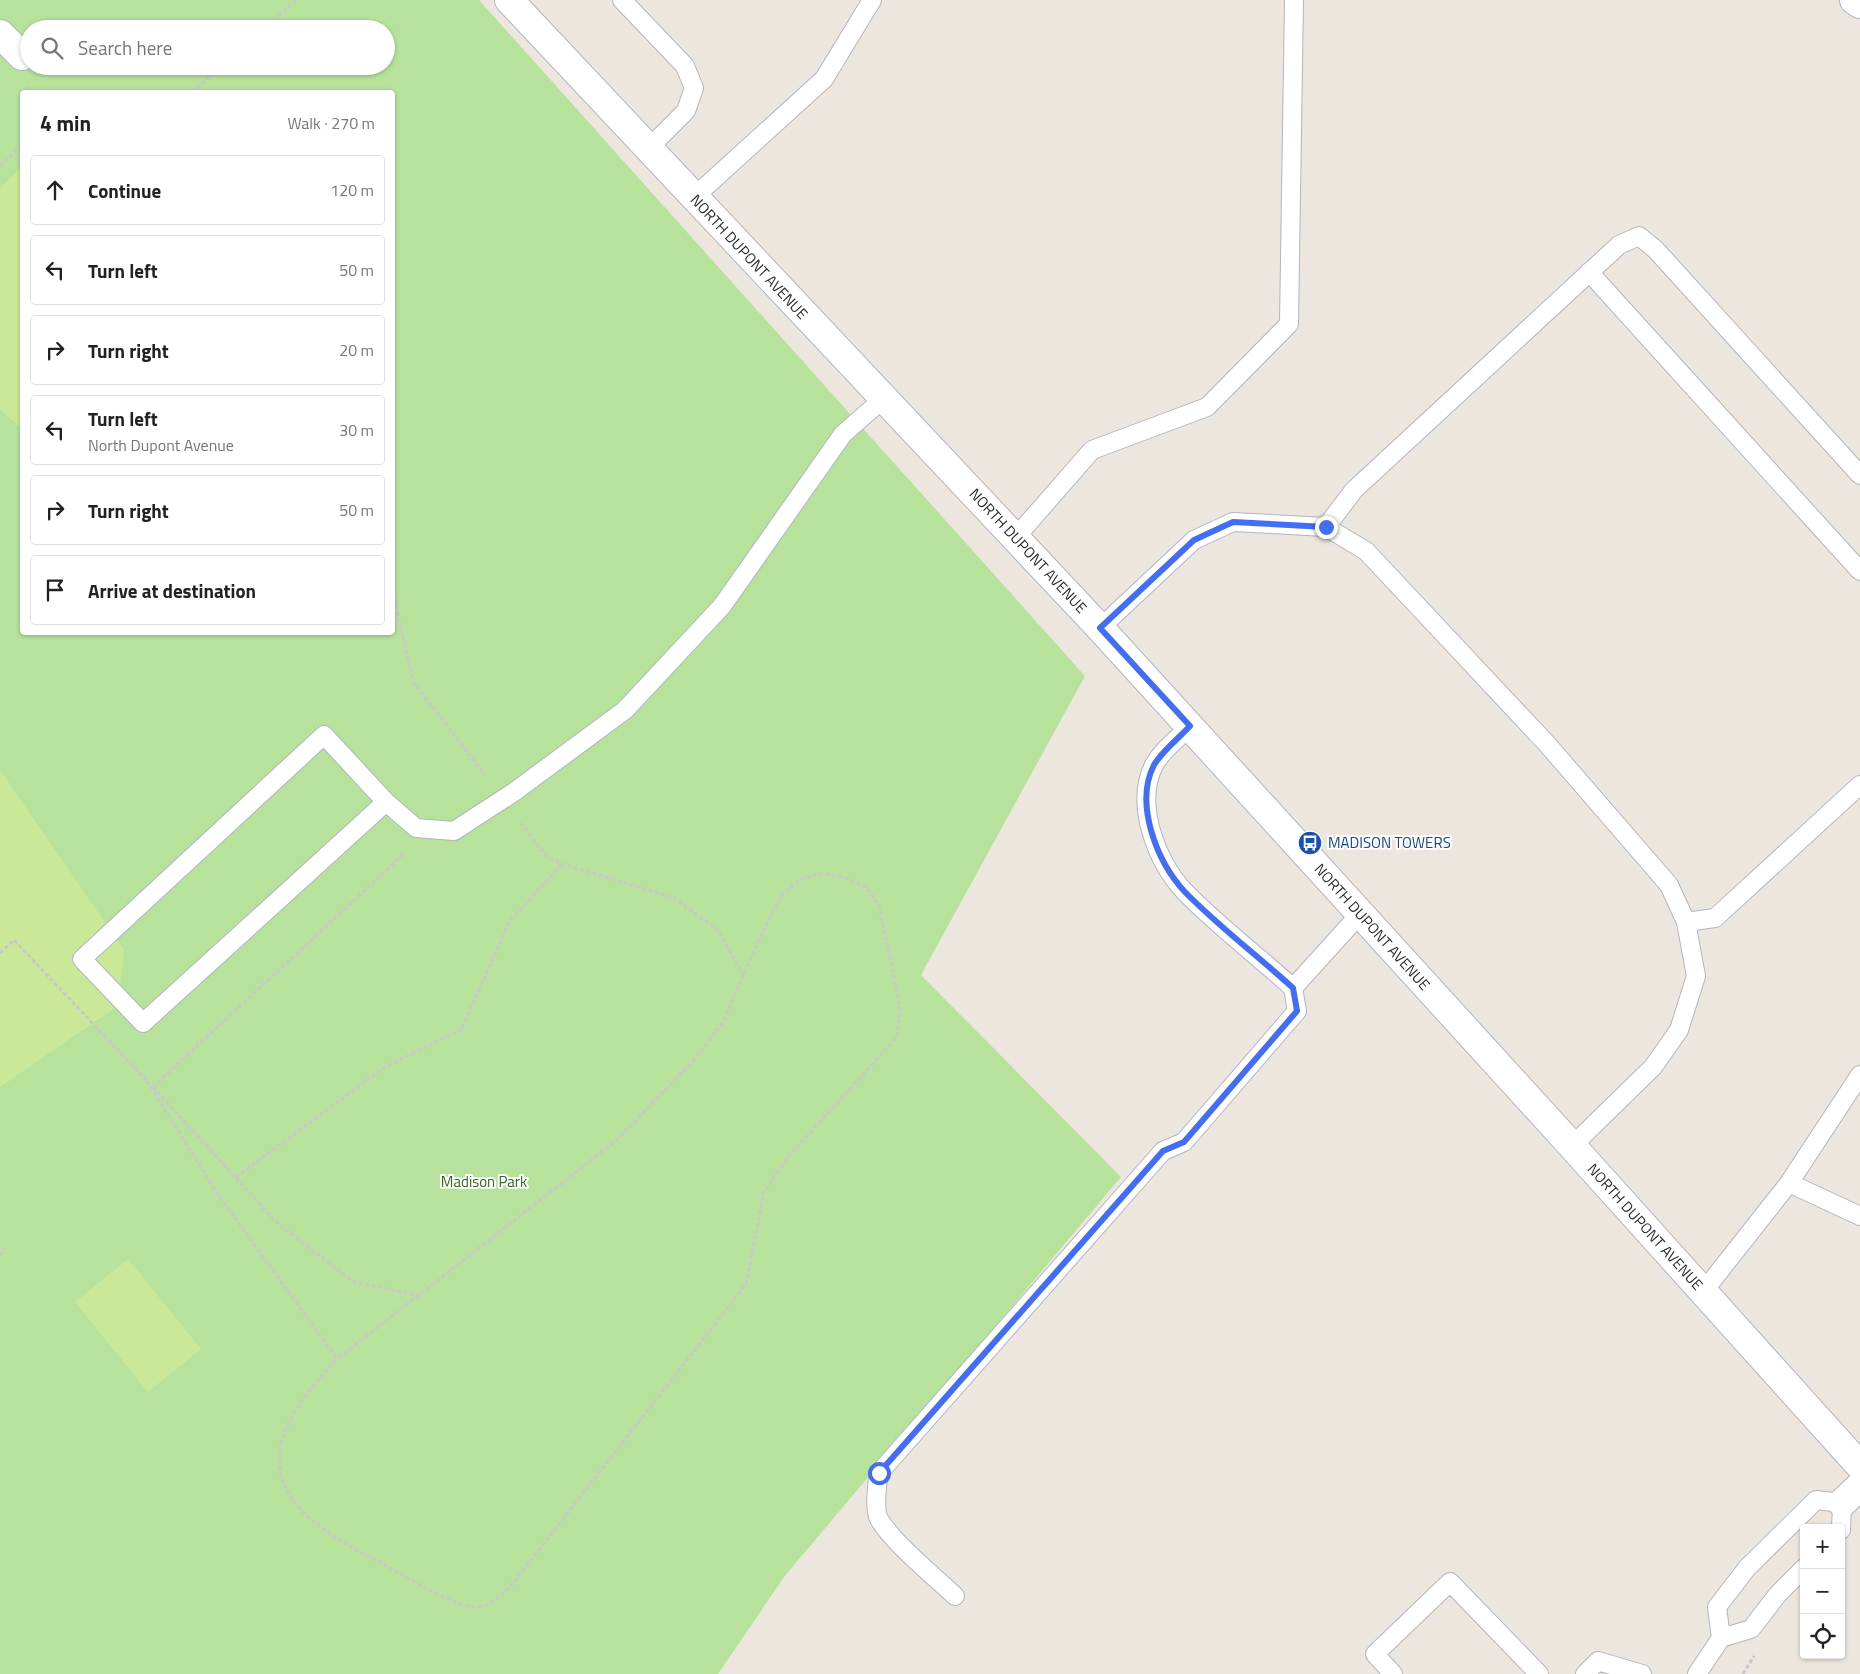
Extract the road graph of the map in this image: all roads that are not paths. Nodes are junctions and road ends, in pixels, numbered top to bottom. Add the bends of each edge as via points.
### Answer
1 (509, 0) edge
2 (622, 0) edge
3 (872, 0) edge
4 (1294, 0) edge
5 (1854, 0) edge
6 (1860, 4) edge
7 (0, 34) edge
8 (20, 54) edge
9 (648, 150) junction
10 (693, 198) junction
11 (1589, 272) junction
12 (883, 399) junction
13 (1860, 475) edge
14 (1326, 527) junction
15 (1016, 538) junction
16 (1860, 571) edge
17 (1100, 628) junction
18 (1190, 726) junction
19 (1860, 785) edge
20 (386, 802) junction
21 (1360, 914) junction
22 (1686, 922) junction
23 (1293, 988) junction
24 (1860, 1075) edge
25 (1572, 1146) junction
26 (1790, 1183) junction
27 (1860, 1216) edge
28 (1703, 1292) junction
29 (1860, 1466) edge
30 (1851, 1494) edge
31 (1843, 1524) edge
32 (1803, 1569) edge
33 (955, 1596) dead end
34 (1721, 1638) junction
35 (1393, 1674) edge
36 (1539, 1674) edge
37 (1585, 1674) edge
38 (1642, 1674) edge
39 (1697, 1674) edge

1 - 9 street, NORTH DUPONT AVENUE
2 - 9 lane via 685,66 694,88 686,111
3 - 10 lane via 824,79
4 - 15 lane via 1289,324 1207,407 1092,450
5 - 6 street
7 - 8 street
9 - 10 street, NORTH DUPONT AVENUE
10 - 12 street, NORTH DUPONT AVENUE
11 - 13 lane via 1619,245 1639,236 1656,250
11 - 14 lane via 1354,490
11 - 16 lane
12 - 15 street, NORTH DUPONT AVENUE
12 - 20 lane via 843,434 722,606 625,710 514,792 454,831 416,828
14 - 17 lane via 1233,522 1194,540
14 - 22 lane via 1366,551 1547,744 1669,885
15 - 17 street, NORTH DUPONT AVENUE
17 - 18 street, NORTH DUPONT AVENUE
18 - 21 street, NORTH DUPONT AVENUE
18 - 23 lane via 1154,765 1148,788 1148,814 1166,864 1185,891
19 - 22 lane via 1714,918
20 - 20 lane via 143,1023 82,959 324,735
21 - 23 lane
21 - 25 street, NORTH DUPONT AVENUE
22 - 25 lane via 1696,976 1679,1030 1654,1067
23 - 33 lane via 1297,1011 1184,1142 1163,1151 879,1473 876,1486 878,1518
24 - 26 lane
25 - 28 street, NORTH DUPONT AVENUE
26 - 27 lane
26 - 28 lane
28 - 29 street, NORTH DUPONT AVENUE
30 - 31 lane
30 - 34 lane via 1816,1500 1747,1568 1717,1607
32 - 34 lane via 1778,1594 1751,1629
34 - 39 lane
35 - 36 lane via 1375,1654 1450,1582
37 - 38 lane via 1598,1661

